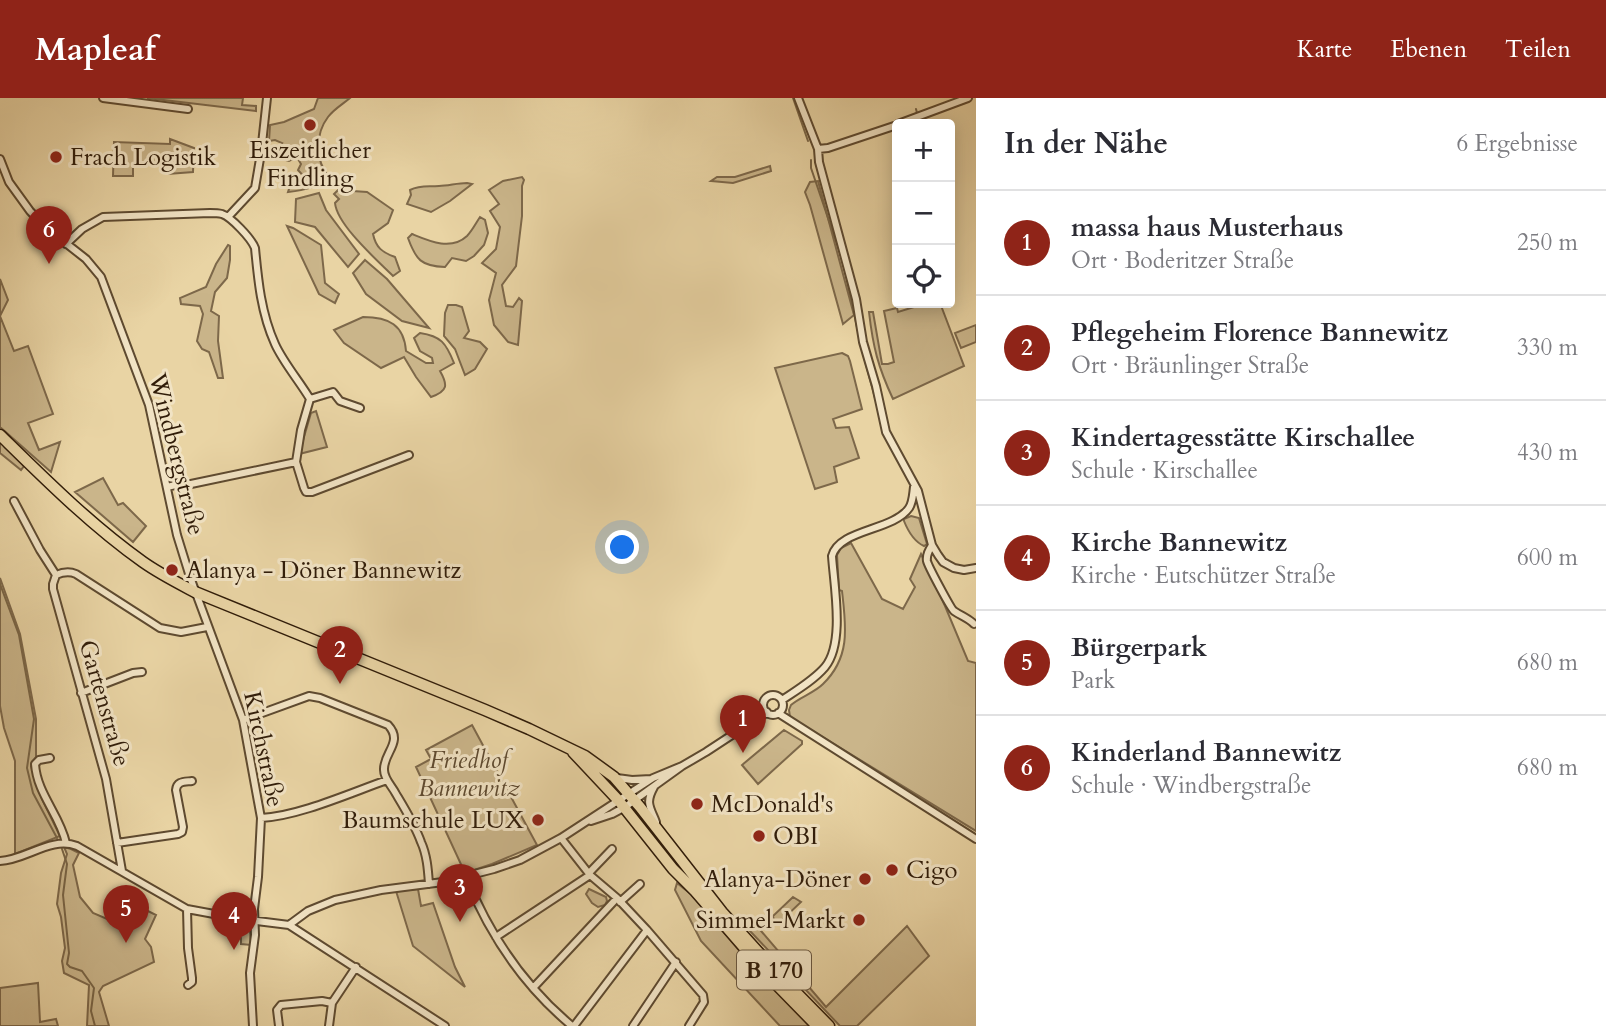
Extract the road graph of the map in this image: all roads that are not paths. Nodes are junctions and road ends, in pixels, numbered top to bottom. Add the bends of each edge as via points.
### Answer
1 (103, 98) edge
2 (267, 98) edge
3 (798, 98) edge
4 (968, 98) edge
5 (188, 109) dead end
6 (911, 119) edge
7 (892, 126) edge
8 (818, 149) junction
9 (0, 159) edge
10 (228, 217) junction
11 (66, 244) junction
12 (310, 400) junction
13 (360, 408) dead end
14 (0, 435) edge
15 (409, 455) dead end
16 (296, 462) junction
17 (914, 485) junction
18 (167, 487) junction
19 (15, 501) dead end
20 (907, 511) junction
21 (925, 515) junction
22 (932, 545) junction
23 (976, 568) edge
24 (56, 575) junction
25 (195, 592) junction
26 (974, 624) dead end
27 (207, 627) junction
28 (142, 672) dead end
29 (81, 693) junction
30 (782, 700) junction
31 (767, 712) junction
32 (778, 713) junction
33 (243, 720) junction
34 (572, 751) junction
35 (50, 758) dead end
36 (614, 777) junction
37 (192, 780) dead end
38 (387, 780) junction
39 (654, 782) junction
40 (631, 797) junction
41 (622, 804) junction
42 (261, 818) junction
43 (659, 831) junction
44 (561, 838) junction
45 (976, 839) edge
46 (66, 843) junction
47 (117, 843) junction
48 (612, 849) dead end
49 (0, 861) edge
50 (122, 872) junction
51 (589, 874) junction
52 (466, 877) junction
53 (429, 884) junction
54 (640, 884) dead end
55 (619, 900) junction
56 (187, 909) junction
57 (255, 921) junction
58 (289, 925) junction
59 (648, 930) junction
60 (496, 937) junction
61 (676, 961) junction
62 (356, 967) junction
63 (188, 985) dead end
64 (533, 988) junction
65 (332, 1003) junction
66 (253, 1026) edge
67 (279, 1026) edge
68 (329, 1026) edge
69 (446, 1026) edge
70 (573, 1026) edge
71 (633, 1026) edge
72 (690, 1026) edge
73 (817, 1026) edge
74 (829, 1026) edge

1 - 5 street
2 - 10 street via 255,188
3 - 8 street
4 - 6 street
7 - 8 street
8 - 17 street via 886,432
9 - 11 street, Windbergstraße via 30,211
10 - 11 street via 218,213 103,217
10 - 12 street via 253,242 265,317 276,346
11 - 18 street, Windbergstraße via 102,277 149,405
12 - 13 street via 332,392 340,401
12 - 16 street
14 - 25 main road, B 170 via 104,532 144,563
15 - 16 street via 312,492 306,492
16 - 18 street
17 - 20 street
17 - 21 street
18 - 25 street, Windbergstraße
19 - 24 street, Gartenstraße
20 - 21 street
20 - 30 street via 833,551 835,647 824,668
21 - 22 street
22 - 23 street via 943,562 954,568
22 - 26 street via 927,561 946,598 953,611
24 - 27 street via 76,574 160,628 181,632
24 - 29 street, Gartenstraße via 53,589
25 - 27 street, Kirchstraße
25 - 34 main road, B 170 via 485,710
27 - 33 street, Kirchstraße
28 - 29 street
29 - 47 street, Gartenstraße via 106,779
30 - 31 street via 777,695 766,698
30 - 32 street
31 - 32 street
31 - 39 street
32 - 45 street
33 - 38 street via 309,696 388,725 395,738 383,769
33 - 42 street, Kirchstraße
34 - 36 main road, B 170
34 - 41 main road, B 170
35 - 46 street via 39,761 36,771
36 - 39 street
36 - 40 main road, B 170
37 - 47 street via 180,783 176,790 182,832
38 - 42 street
38 - 53 street via 421,842
39 - 40 street
39 - 43 street via 649,805
40 - 41 street
40 - 43 main road, B 170
41 - 44 street
41 - 73 main road, B 170 via 673,869
42 - 57 street, Kirchstraße
43 - 74 main road, B 170 via 722,912
44 - 51 street
44 - 52 street via 520,860
46 - 49 street
46 - 50 street
47 - 50 street, Gartenstraße
48 - 51 street
50 - 56 street
51 - 55 street
51 - 60 street
52 - 53 street
52 - 60 street
53 - 58 street via 335,900
54 - 55 street
55 - 59 street
55 - 64 street
56 - 57 street
56 - 63 street via 192,978
57 - 58 street
57 - 66 street, Kirchstraße via 250,974
58 - 62 street
59 - 61 street
59 - 70 street
60 - 64 street
61 - 71 street
61 - 72 street via 704,995
62 - 65 street
62 - 69 street
64 - 70 street
65 - 67 street via 281,1005 277,1010
65 - 68 street

